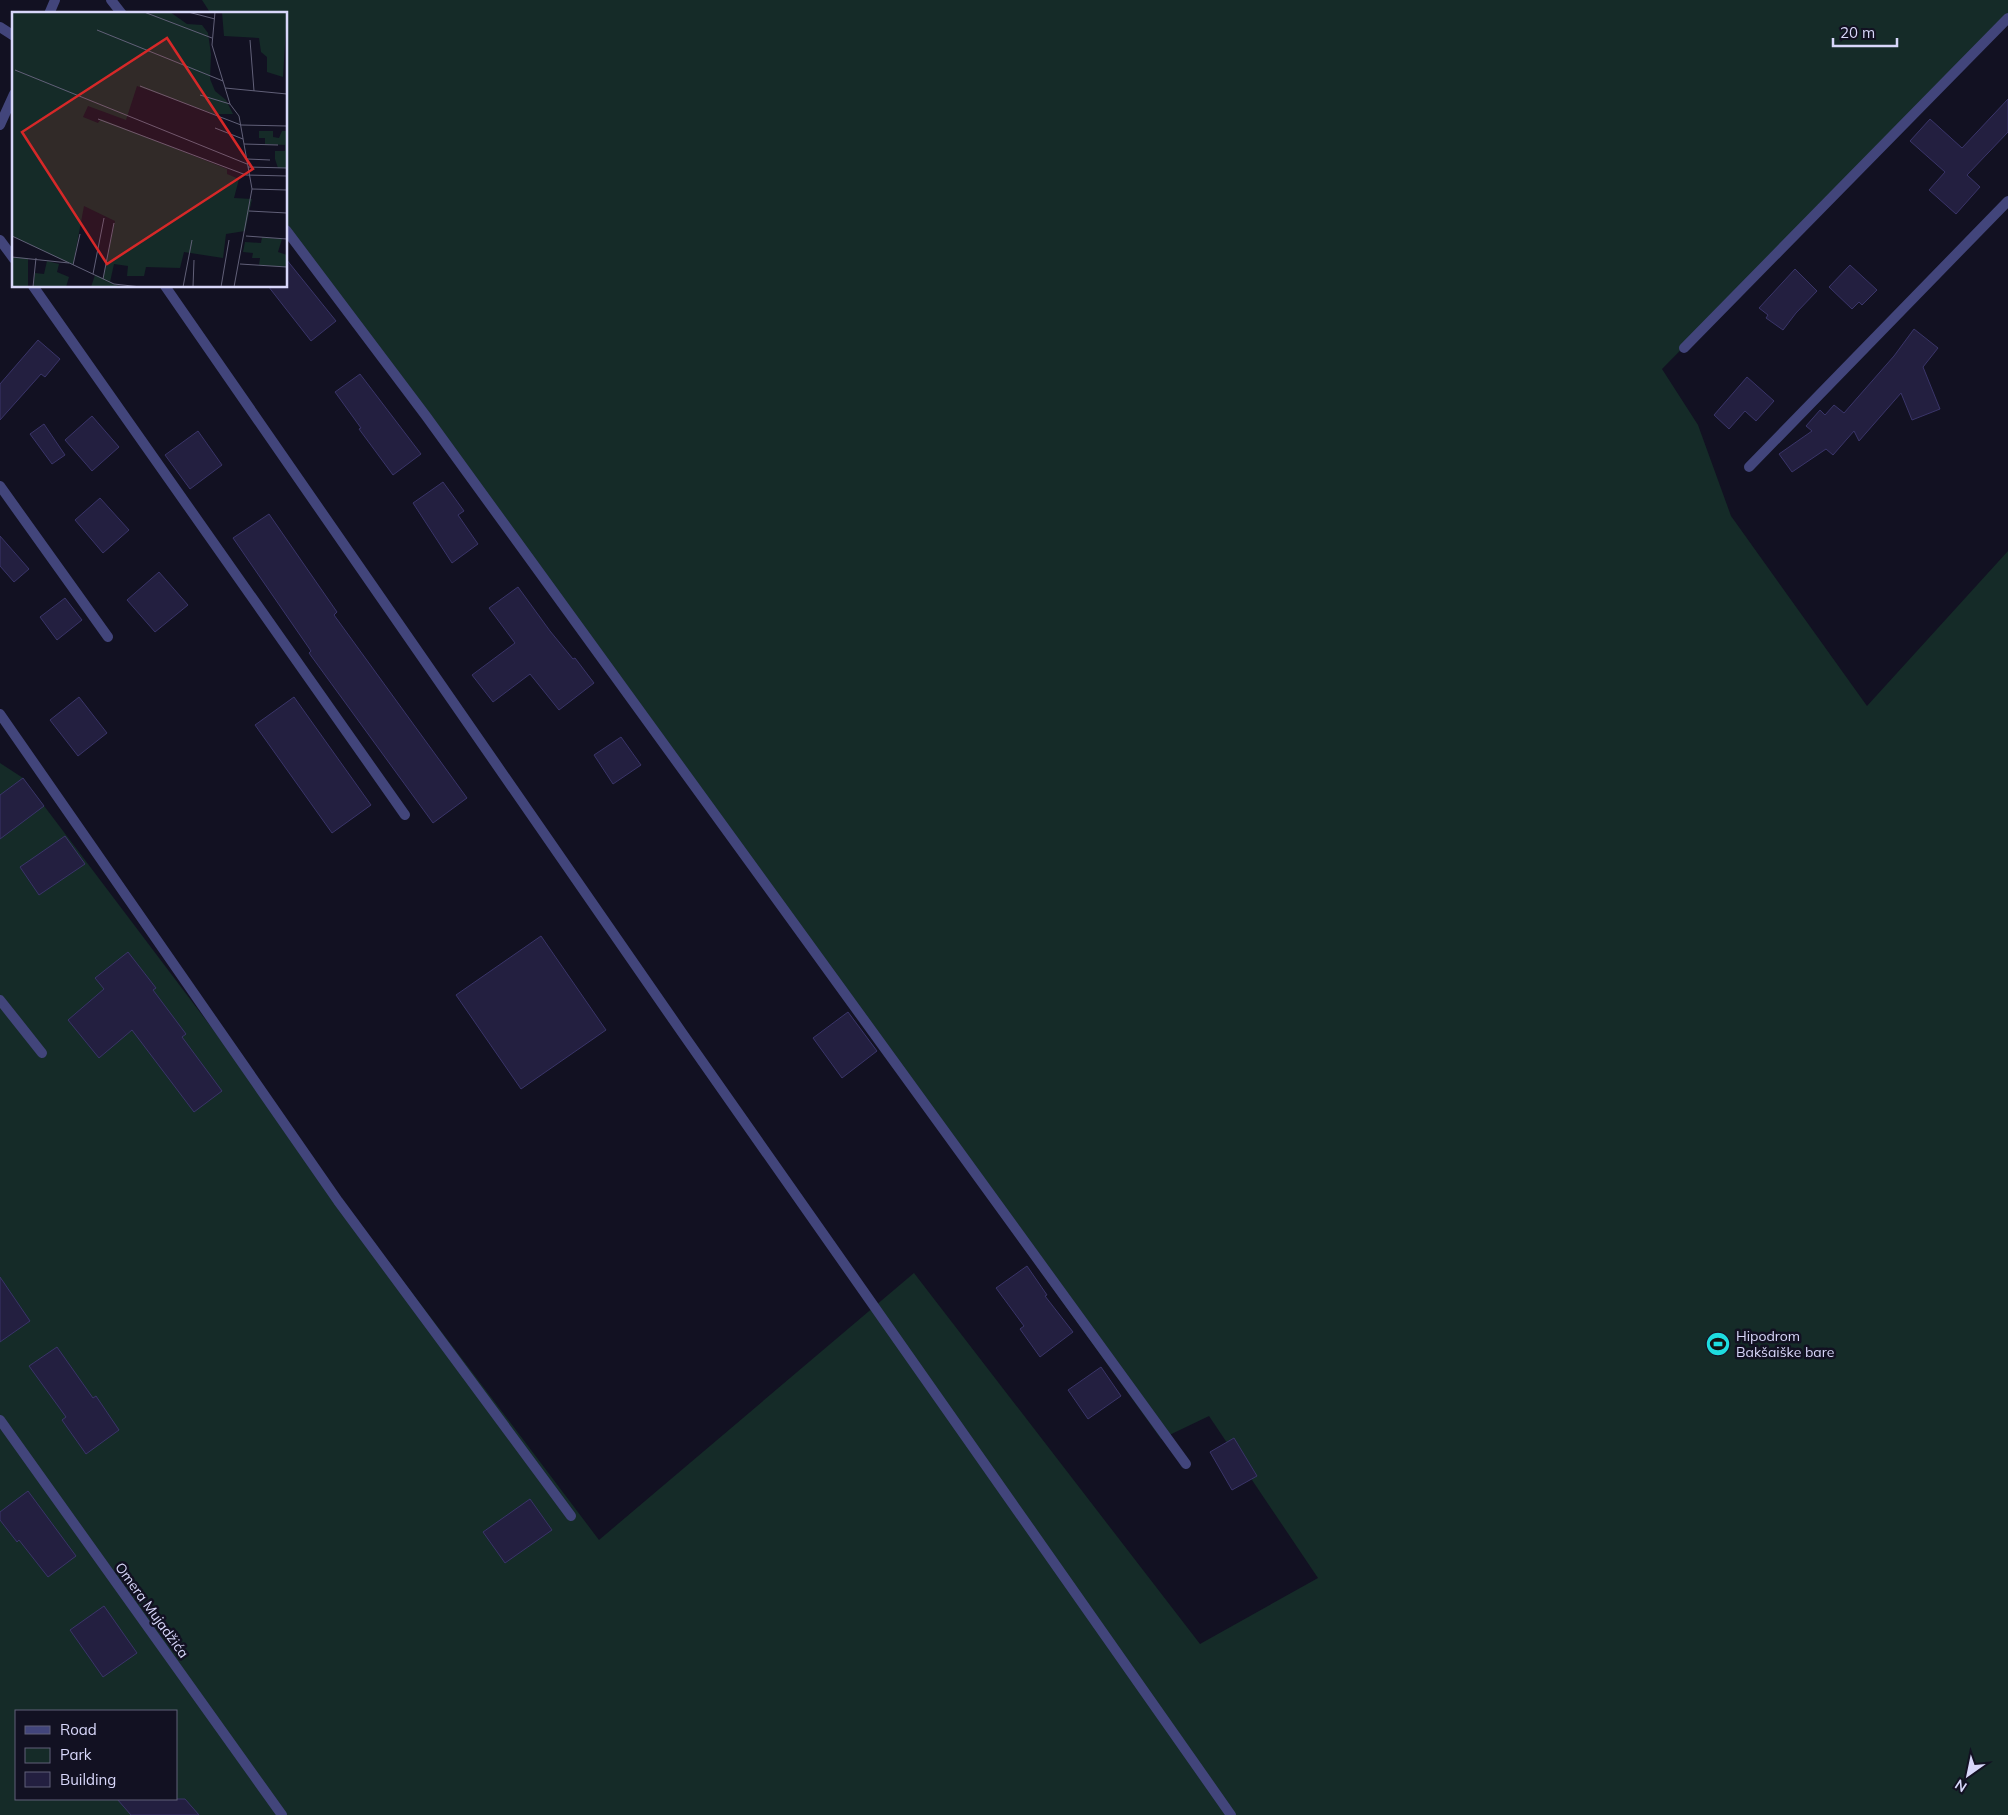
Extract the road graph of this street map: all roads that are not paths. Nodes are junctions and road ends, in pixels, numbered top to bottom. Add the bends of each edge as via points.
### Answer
1 (55, 0) edge
2 (111, 0) edge
3 (50, 12) edge
4 (120, 12) edge
5 (2008, 18) edge
6 (0, 27) edge
7 (12, 35) edge
8 (12, 98) edge
9 (0, 125) edge
10 (2008, 201) edge
11 (288, 233) edge
12 (0, 240) edge
13 (12, 257) edge
14 (34, 288) edge
15 (167, 288) edge
16 (1684, 348) dead end
17 (1749, 467) dead end
18 (0, 486) edge
19 (108, 636) dead end
20 (0, 714) edge
21 (405, 815) dead end
22 (0, 1000) edge
23 (42, 1053) dead end
24 (0, 1420) edge
25 (1186, 1464) dead end
26 (571, 1516) dead end
27 (282, 1815) edge
28 (1231, 1815) edge

1 - 3 street
2 - 4 street
5 - 16 street
6 - 7 street
8 - 9 street
10 - 17 street
11 - 25 street via 426,416
12 - 13 street
14 - 21 street
15 - 28 street via 689,1042
18 - 19 street
20 - 26 street via 338,1201
22 - 23 street
24 - 27 street, Omera Mujadžića

